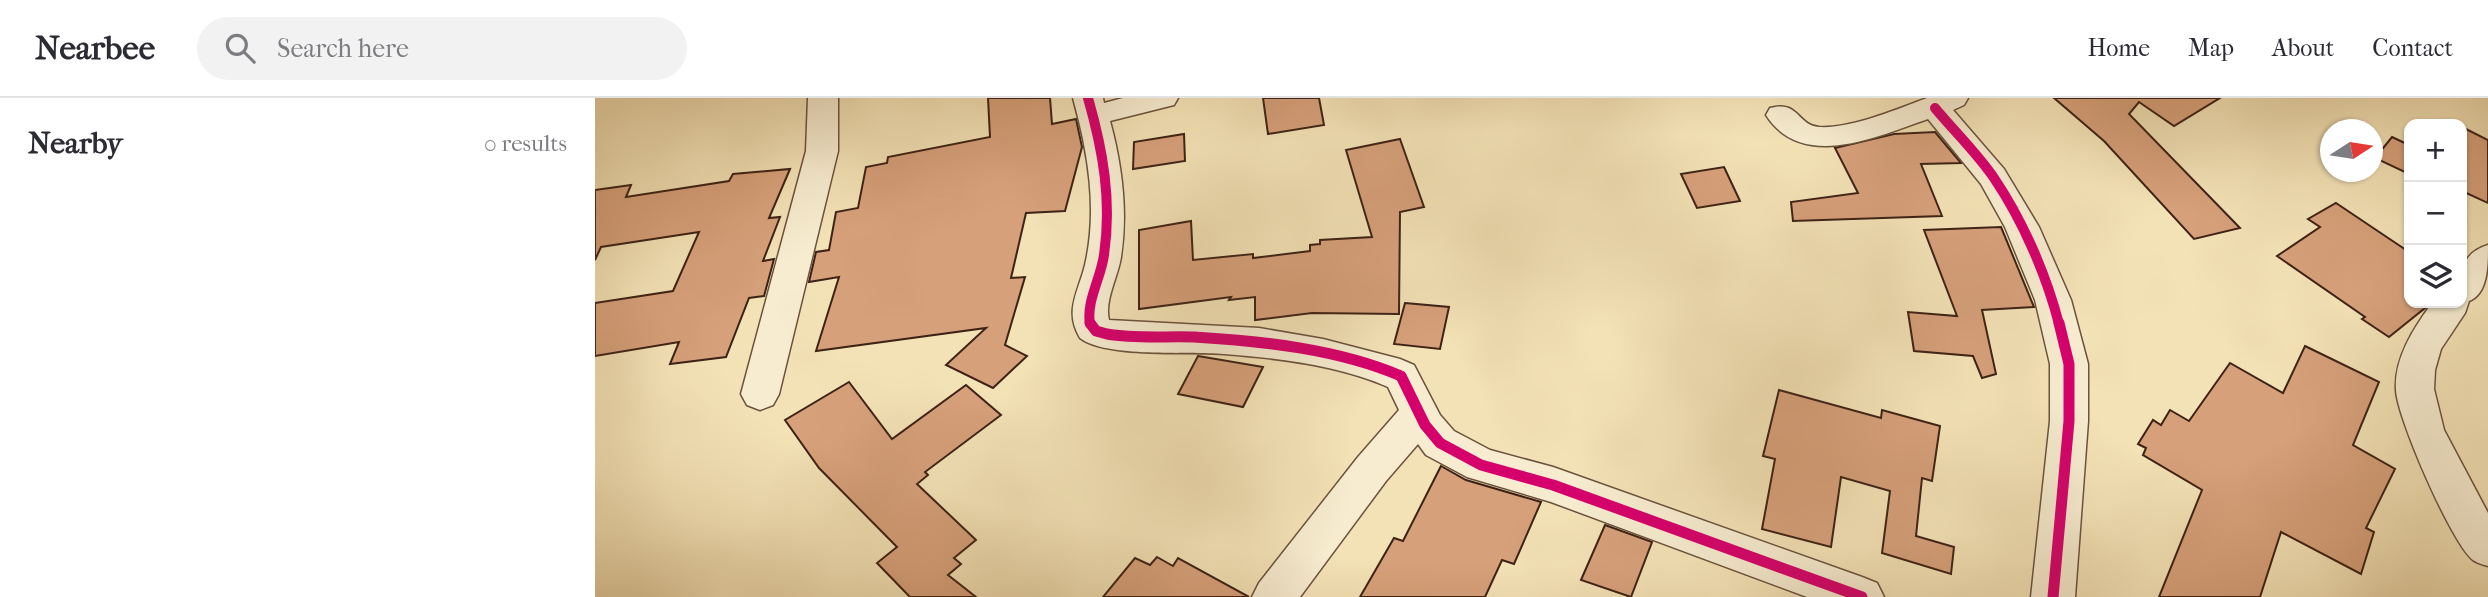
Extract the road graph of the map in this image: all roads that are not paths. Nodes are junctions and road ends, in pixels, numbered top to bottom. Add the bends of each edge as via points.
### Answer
1 (823, 98) edge
2 (1163, 98) edge
3 (1944, 103) edge
4 (1091, 107) edge
5 (1780, 115) dead end
6 (2488, 258) edge
7 (2467, 284) edge
8 (2449, 308) edge
9 (760, 394) dead end
10 (1420, 414) junction
11 (2488, 547) edge
12 (1274, 597) edge
13 (1862, 597) edge
14 (2053, 597) edge

1 - 9 street via 822,151
2 - 4 street
3 - 5 street via 1813,137
3 - 14 street via 2022,226 2053,300 2069,363 2069,421
4 - 10 street via 1106,178 1107,222 1103,265 1090,312 1094,329 1115,336 1207,336 1282,344 1360,362 1401,376
6 - 7 street
8 - 11 street via 2424,344 2415,369 2416,410 2476,533
10 - 12 street via 1371,468
10 - 13 street via 1440,443 1481,465 1603,503

